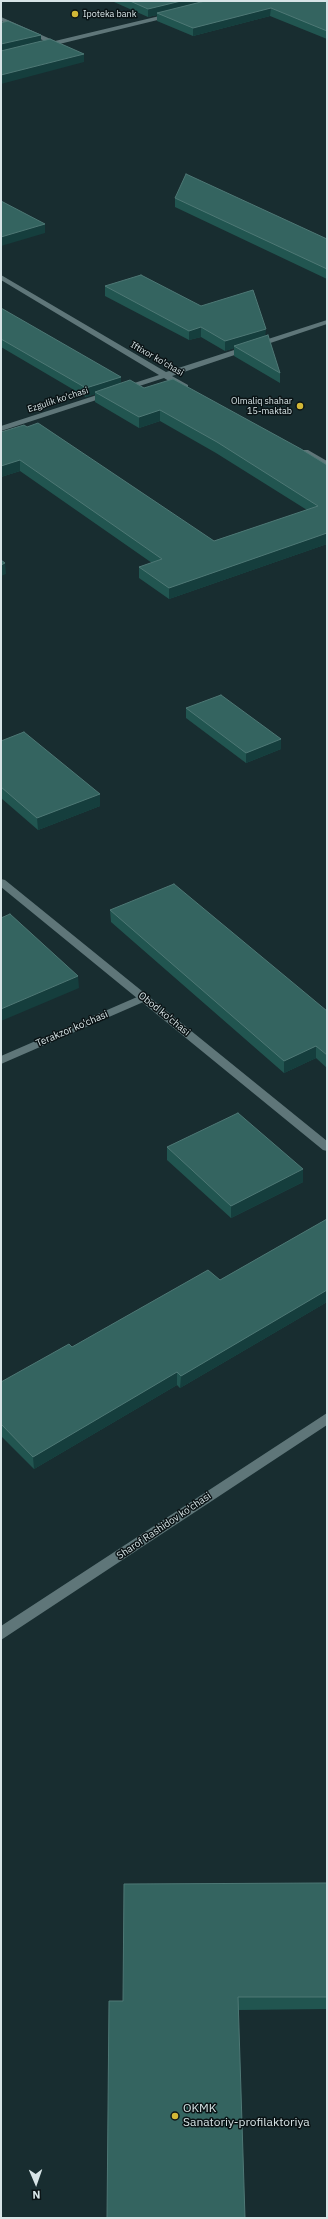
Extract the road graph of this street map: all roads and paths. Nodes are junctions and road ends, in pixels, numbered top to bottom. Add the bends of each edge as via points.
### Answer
1 (183, 12) edge
2 (1, 19) edge
3 (54, 43) junction
4 (39, 47) edge
5 (1, 277) edge
6 (327, 322) edge
7 (164, 375) junction
8 (191, 390) edge
9 (1, 429) edge
10 (300, 449) edge
11 (327, 464) edge
12 (1, 882) edge
13 (144, 998) junction
14 (1, 1060) edge
15 (327, 1147) edge
16 (327, 1418) edge
17 (1, 1634) edge

1 - 3 street
2 - 3 street
3 - 4 street
5 - 7 street, Iftixor ko'chasi
6 - 7 street, Ezgulik ko'chasi
7 - 8 street, Iftixor ko'chasi
7 - 9 street, Ezgulik ko'chasi
10 - 11 street
12 - 13 street, Obod ko'chasi
13 - 14 street, Terakzor ko'chasi
13 - 15 street, Obod ko'chasi
16 - 17 street, Sharof Rashidov ko'chasi

